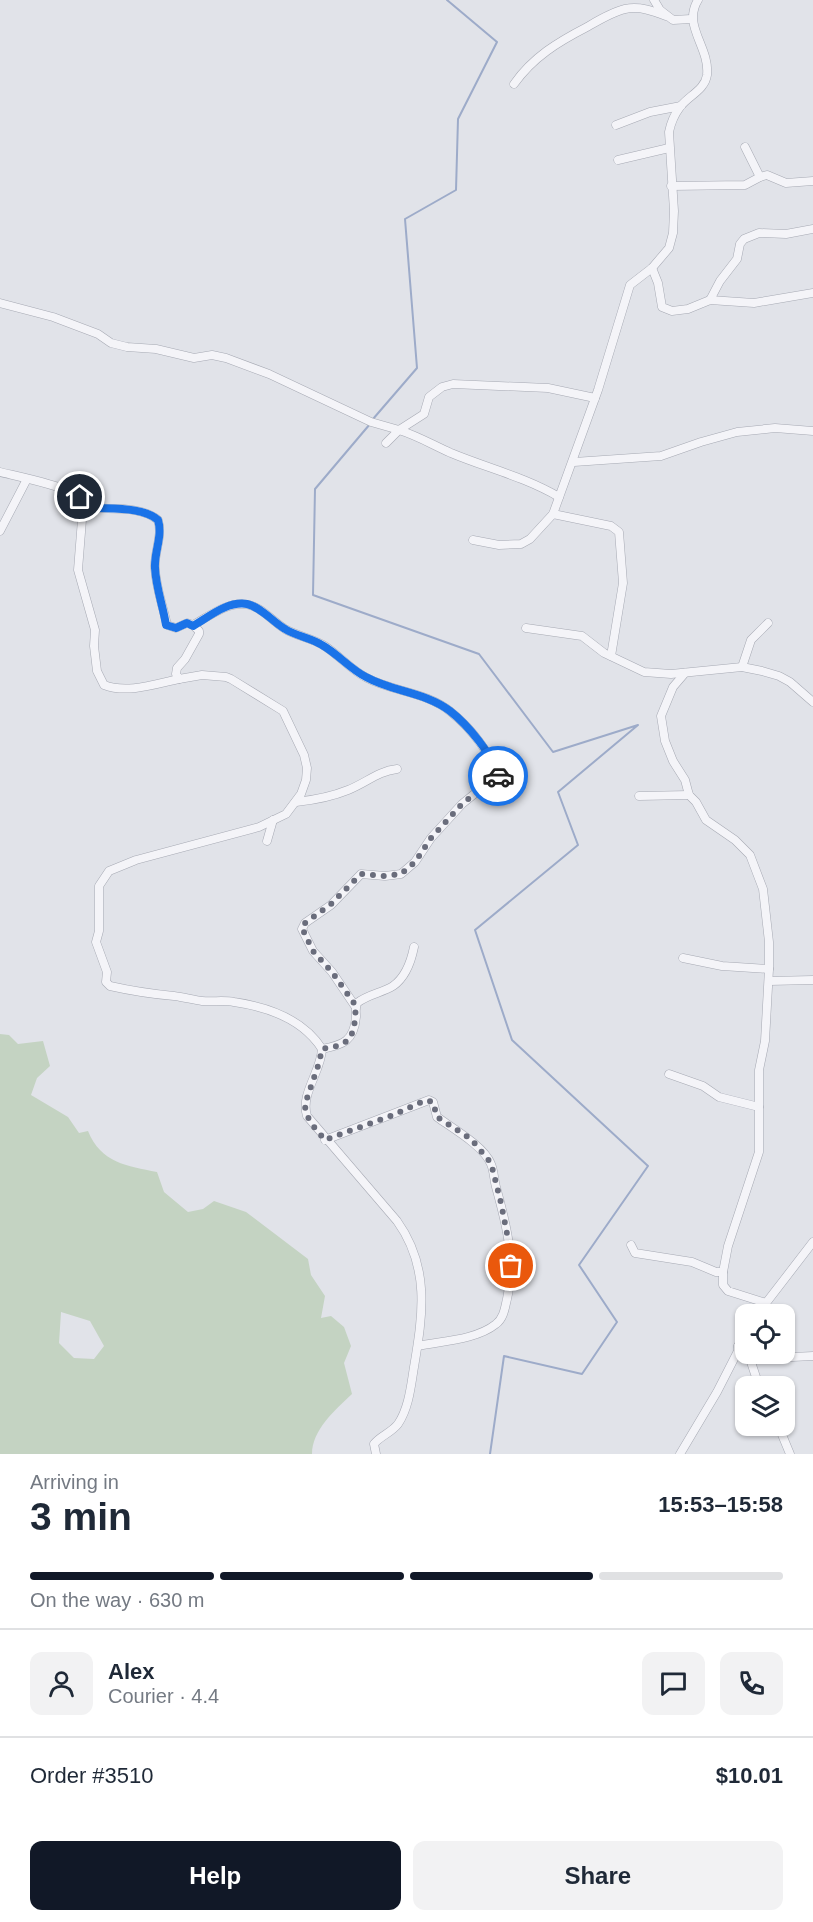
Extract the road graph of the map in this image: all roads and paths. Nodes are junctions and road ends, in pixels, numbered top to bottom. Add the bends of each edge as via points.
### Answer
1 (654, 0) edge
2 (699, 0) edge
3 (666, 16) junction
4 (692, 19) junction
5 (514, 84) dead end
6 (681, 106) junction
7 (616, 125) dead end
8 (745, 147) dead end
9 (669, 148) junction
10 (618, 160) dead end
11 (760, 177) junction
12 (813, 182) edge
13 (671, 186) junction
14 (813, 229) edge
15 (652, 268) junction
16 (813, 293) edge
17 (710, 300) junction
18 (0, 303) edge
19 (595, 398) junction
20 (399, 430) junction
21 (813, 431) edge
22 (386, 443) dead end
23 (574, 462) junction
24 (0, 472) edge
25 (27, 479) junction
26 (559, 497) junction
27 (83, 507) junction
28 (553, 514) junction
29 (0, 531) edge
30 (473, 540) dead end
31 (768, 623) dead end
32 (193, 626) junction
33 (526, 628) dead end
34 (611, 657) junction
35 (742, 667) junction
36 (685, 673) junction
37 (178, 679) junction
38 (813, 702) edge
39 (397, 769) dead end
40 (689, 795) junction
41 (639, 796) dead end
42 (296, 802) junction
43 (273, 820) junction
44 (267, 841) dead end
45 (414, 947) dead end
46 (683, 958) dead end
47 (769, 969) junction
48 (813, 980) edge
49 (769, 981) junction
50 (356, 1006) junction
51 (322, 1049) junction
52 (669, 1074) dead end
53 (759, 1107) junction
54 (325, 1140) junction
55 (813, 1242) edge
56 (632, 1245) dead end
57 (723, 1272) junction
58 (766, 1303) joint
59 (418, 1346) junction
60 (813, 1356) edge
61 (735, 1357) edge
62 (795, 1357) edge
63 (783, 1436) edge
64 (376, 1454) edge
65 (680, 1454) edge
66 (790, 1454) edge

1 - 3 street
2 - 4 street
3 - 4 street via 680,21
3 - 5 street via 646,9 625,9 602,18 551,46
4 - 6 street via 707,72 704,84
6 - 7 street
6 - 9 street via 672,119
8 - 11 street
9 - 10 street
9 - 13 street
11 - 12 street via 772,176 786,183
11 - 13 street via 745,185
13 - 15 street via 673,232 669,248
14 - 17 street via 759,233 744,239 737,259
15 - 17 street via 666,310 688,309
15 - 19 street via 630,285
16 - 17 street via 754,303
18 - 20 street via 53,317 127,347 194,358 226,358 371,422
19 - 20 street via 548,388 453,384 429,397 424,414
19 - 23 street
20 - 22 street
20 - 26 street via 539,485
21 - 23 street via 746,431 661,456
23 - 26 street
24 - 25 street
25 - 27 street via 74,494 80,497
25 - 29 street
26 - 28 street
27 - 32 street via 133,511 158,520 154,561 166,625
27 - 37 street via 78,570 95,630 97,671 104,685 139,688
28 - 30 street via 521,544
28 - 34 street via 611,526 619,532 623,583
31 - 35 street via 751,640
32 - 37 street via 199,634 177,668
32 - 50 street via 229,605 252,606 286,630 326,647 366,677 430,698 451,711 496,768 500,782 478,791 462,804 401,874 361,874 302,928 313,951
33 - 34 street via 582,636
34 - 36 street via 644,672
35 - 36 street
35 - 38 street via 779,676
36 - 40 street via 673,687 661,722
37 - 42 street via 226,676 283,711 307,768 302,794
39 - 42 street via 384,770 350,789 320,799
40 - 41 street
40 - 47 street via 706,820 735,840 755,865 763,889
42 - 43 street via 286,814
43 - 44 street
43 - 51 street via 109,871 99,886 96,942 110,986 160,996 233,1002 277,1012 301,1027
45 - 50 street via 408,969 393,986 371,994
46 - 47 street
47 - 49 street
48 - 49 street
49 - 53 street
50 - 51 street via 349,1040
51 - 54 street via 305,1111
52 - 53 street via 703,1086 719,1097
53 - 57 street via 759,1152
54 - 59 street via 410,1239 421,1286
54 - 59 street via 429,1100 437,1117 471,1139 491,1163 511,1254 511,1282 504,1311 496,1324 481,1332
55 - 58 street
56 - 57 street via 635,1253 692,1262
57 - 58 street via 723,1285 728,1291
59 - 64 street via 405,1409 390,1432 376,1440
60 - 62 street
61 - 65 street
63 - 66 street

